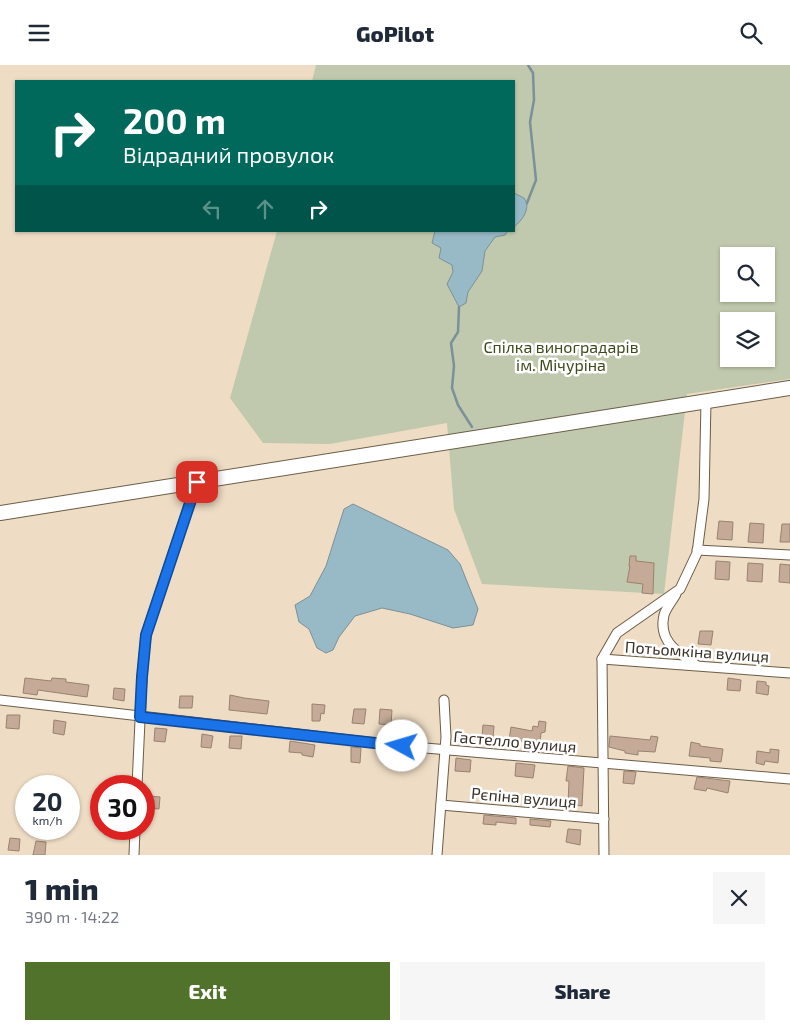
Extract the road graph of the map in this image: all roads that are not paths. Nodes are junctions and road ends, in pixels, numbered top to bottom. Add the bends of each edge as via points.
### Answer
1 (790, 388) edge
2 (706, 401) junction
3 (197, 482) junction
4 (0, 513) edge
5 (698, 550) junction
6 (790, 555) edge
7 (680, 589) junction
8 (602, 659) junction
9 (698, 666) junction
10 (790, 673) edge
11 (0, 700) edge
12 (444, 700) dead end
13 (140, 717) junction
14 (445, 750) junction
15 (604, 764) junction
16 (137, 775) edge
17 (790, 779) edge
18 (441, 805) junction
19 (604, 819) junction
20 (135, 840) edge
21 (134, 855) edge
22 (437, 855) edge
23 (604, 855) edge

1 - 2 main road
2 - 3 main road
2 - 5 street via 704,499
3 - 4 main road
3 - 13 street via 146,635
5 - 6 street
5 - 7 street
7 - 8 street via 617,633
7 - 9 street via 664,613 663,632 674,650
8 - 9 street, Потьомкіна вулиця
8 - 15 street
9 - 10 street, Потьомкіна вулиця
11 - 13 street, Гастелло вулиця
12 - 14 street
13 - 14 street, Гастелло вулиця
13 - 16 street
14 - 15 street, Гастелло вулиця
14 - 18 street
15 - 17 street, Гастелло вулиця
15 - 19 street
18 - 19 street, Рєпіна вулиця
18 - 22 street
19 - 23 street
20 - 21 street

